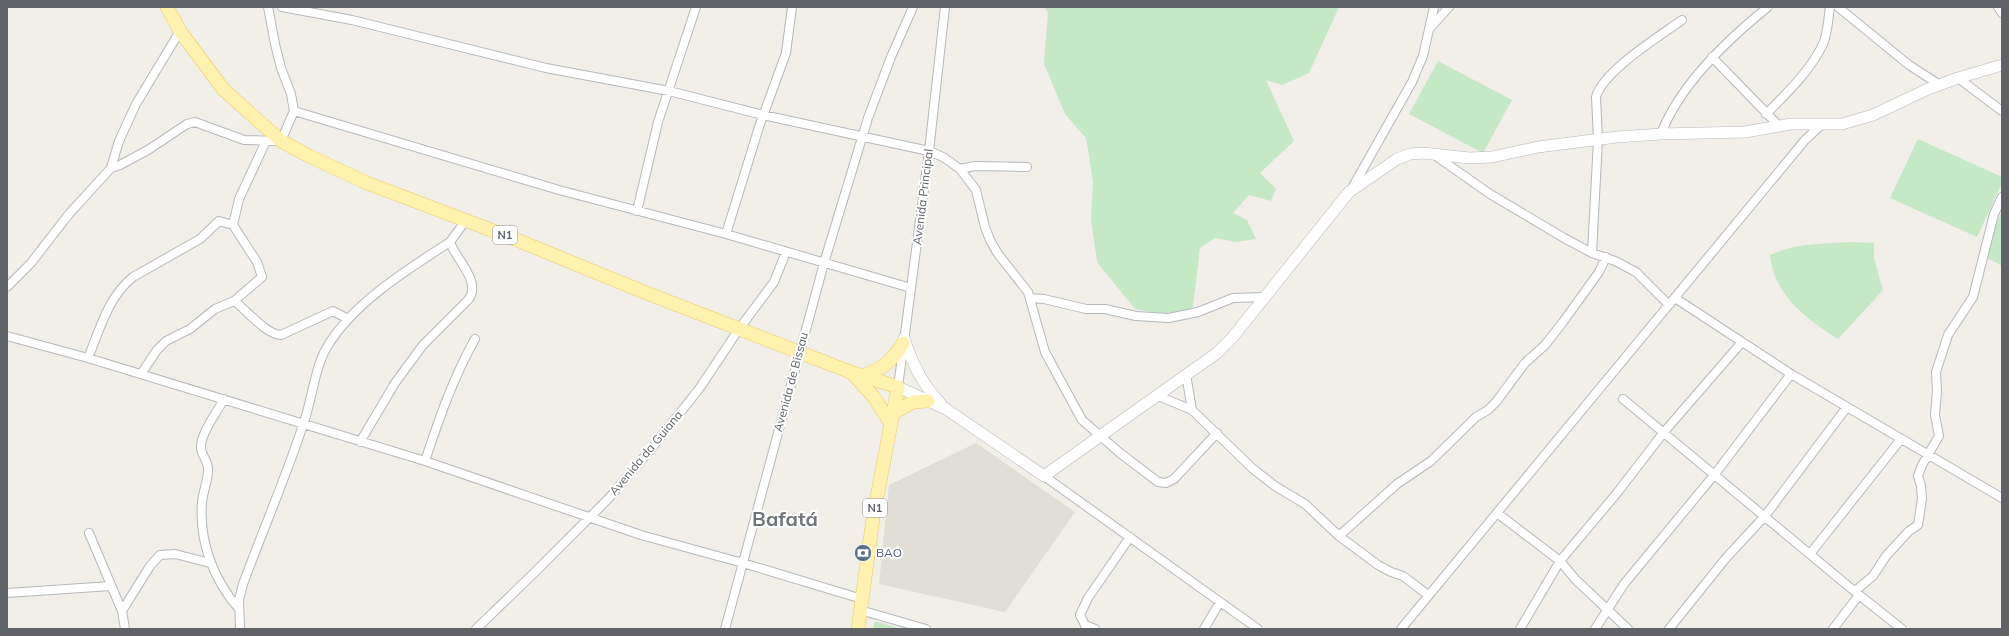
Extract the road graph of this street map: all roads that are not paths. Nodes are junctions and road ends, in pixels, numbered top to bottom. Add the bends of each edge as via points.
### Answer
1 (167, 7) edge
2 (268, 7) edge
3 (282, 7) edge
4 (696, 7) edge
5 (792, 7) edge
6 (914, 7) edge
7 (945, 7) edge
8 (1434, 7) edge
9 (1449, 7) edge
10 (1768, 7) edge
11 (1830, 7) edge
12 (1838, 7) edge
13 (1998, 7) edge
14 (2002, 13) edge
15 (1682, 20) dead end
16 (1430, 28) junction
17 (180, 31) junction
18 (1712, 57) junction
19 (2002, 65) edge
20 (1958, 78) junction
21 (1940, 85) junction
22 (669, 91) junction
23 (294, 111) junction
24 (2002, 111) edge
25 (1766, 114) junction
26 (763, 115) junction
27 (1821, 125) junction
28 (1779, 126) junction
29 (1661, 134) junction
30 (863, 137) junction
31 (1598, 140) junction
32 (266, 141) junction
33 (281, 141) junction
34 (929, 151) junction
35 (1432, 154) junction
36 (1027, 167) dead end
37 (110, 168) junction
38 (960, 169) junction
39 (1349, 192) junction
40 (2002, 197) edge
41 (637, 211) junction
42 (466, 220) junction
43 (233, 226) junction
44 (726, 234) junction
45 (450, 242) junction
46 (786, 252) junction
47 (1592, 253) junction
48 (1606, 258) junction
49 (824, 263) junction
50 (7, 287) edge
51 (911, 288) junction
52 (1265, 297) junction
53 (1031, 298) junction
54 (1675, 298) junction
55 (234, 301) junction
56 (1669, 305) junction
57 (348, 319) junction
58 (739, 329) junction
59 (7, 336) edge
60 (476, 339) dead end
61 (904, 340) junction
62 (1742, 342) junction
63 (799, 352) junction
64 (88, 358) junction
65 (140, 374) junction
66 (1186, 374) junction
67 (1791, 374) junction
68 (857, 375) junction
69 (898, 387) junction
70 (1156, 395) junction
71 (224, 399) junction
72 (1623, 399) dead end
73 (928, 401) junction
74 (1847, 407) junction
75 (946, 409) junction
76 (1192, 410) junction
77 (892, 418) junction
78 (304, 424) junction
79 (1664, 432) junction
80 (1217, 433) junction
81 (1099, 436) junction
82 (1901, 439) junction
83 (360, 442) junction
84 (1929, 455) junction
85 (425, 461) junction
86 (1715, 474) junction
87 (1044, 476) junction
88 (2002, 498) edge
89 (1497, 513) junction
90 (1765, 516) junction
91 (590, 517) junction
92 (89, 533) dead end
93 (1339, 536) junction
94 (1130, 537) junction
95 (1810, 554) junction
96 (1560, 561) junction
97 (210, 563) junction
98 (743, 563) junction
99 (111, 586) junction
100 (7, 593) edge
101 (1857, 593) junction
102 (1428, 595) junction
103 (1220, 602) junction
104 (861, 604) junction
105 (239, 609) junction
106 (1606, 609) junction
107 (122, 611) junction
108 (125, 629) edge
109 (240, 629) edge
110 (476, 629) edge
111 (725, 629) edge
112 (858, 629) edge
113 (926, 629) edge
114 (1095, 629) edge
115 (1204, 629) edge
116 (1258, 629) edge
117 (1401, 629) edge
118 (1520, 629) edge
119 (1594, 629) edge
120 (1628, 629) edge
121 (1669, 629) edge
122 (1833, 629) edge
123 (1902, 629) edge

1 - 17 main road, N1
2 - 23 street via 281,68 291,94
3 - 22 street via 352,20 546,68
4 - 22 street
5 - 26 street via 786,53
6 - 30 street, Avenida de Bissau via 891,57
7 - 34 street, Avenida Principal
8 - 16 street
9 - 16 street
10 - 18 street
11 - 25 street via 1823,44 1802,76
12 - 21 street via 1909,65
13 - 14 street
15 - 31 street via 1624,63 1598,91
16 - 39 street via 1423,56 1412,82
17 - 33 main road, N1 via 223,89
17 - 37 street via 136,104
18 - 25 street
18 - 29 street via 1683,94
19 - 20 street
20 - 21 street
20 - 24 street
21 - 27 street via 1861,119 1842,124
22 - 26 street
22 - 41 street via 658,122
23 - 33 street
23 - 41 street
25 - 28 street
26 - 30 street
26 - 44 street
27 - 28 street
27 - 54 street via 1805,140
28 - 29 street via 1744,132
29 - 31 street
30 - 34 street
30 - 49 street, Avenida de Bissau
31 - 35 street via 1469,158
31 - 47 street
32 - 33 street
32 - 37 street via 244,140 202,124 187,124 142,153
32 - 43 street via 239,199
33 - 42 main road, N1 via 367,183
34 - 38 street
34 - 51 street, Avenida Principal
35 - 39 street via 1410,154 1396,159
35 - 47 street via 1490,194
36 - 38 street via 975,166
37 - 50 street via 69,214 31,263
38 - 53 street via 976,190 985,228 998,254
39 - 52 street
40 - 84 street via 1994,214 1973,297 1948,335 1936,372 1935,415 1939,436
41 - 44 street
42 - 45 street
42 - 58 main road, N1
43 - 55 street via 257,262 262,278
43 - 64 street via 219,221 200,239 124,284 112,300
44 - 46 street
45 - 57 street via 392,281
45 - 83 street via 455,255 472,279 474,292 423,345 395,383
46 - 49 street
46 - 58 street, Avenida da Guiana via 774,282
47 - 48 street
48 - 56 street via 1636,272
48 - 93 street via 1563,322 1525,363 1496,402 1476,417 1431,461 1397,484
49 - 51 street
49 - 63 street, Avenida de Bissau
51 - 61 street, Avenida Principal
52 - 53 street via 1233,298 1198,312 1168,318 1136,316
52 - 66 street via 1217,353
53 - 81 street via 1039,334 1054,370 1082,420
54 - 56 street
54 - 62 street
55 - 57 street via 275,335 281,335 333,311
55 - 65 street via 215,309 190,329 166,341
56 - 89 street
57 - 78 street via 322,356
58 - 63 main road, N1
58 - 91 street, Avenida da Guiana via 699,389 633,470
59 - 64 street
60 - 85 street via 463,360 447,396
61 - 68 main road via 898,352 884,367
61 - 69 street, Avenida Principal
61 - 75 street via 919,377
62 - 67 street
62 - 79 street
63 - 68 main road, N1
63 - 98 street, Avenida de Bissau
64 - 65 street
65 - 71 street
66 - 70 street
66 - 76 street
67 - 74 street
67 - 86 street
68 - 69 main road, N1
68 - 77 main road
69 - 73 street
69 - 77 main road, N1
70 - 76 street
70 - 81 street
71 - 78 street
71 - 97 street via 204,435 201,447 208,470 202,503 202,520
72 - 79 street
73 - 75 street
73 - 77 main road via 913,402
74 - 82 street
74 - 90 street
75 - 87 street
76 - 80 street
77 - 104 main road, N1 via 873,518
78 - 83 street
78 - 105 street via 243,584
79 - 86 street
79 - 96 street
80 - 81 street via 1174,479 1166,483 1158,482
80 - 93 street via 1252,468 1304,504
81 - 87 street
82 - 84 street
82 - 95 street
83 - 85 street
84 - 88 street
84 - 101 street via 1918,476 1922,499 1918,524 1886,556
85 - 91 street
86 - 90 street
86 - 106 street
87 - 94 street
89 - 96 street
89 - 102 street
90 - 95 street
90 - 121 street via 1726,558
91 - 98 street via 641,535
91 - 110 street, Avenida da Guiana
92 - 99 street
93 - 102 street via 1378,565 1403,576
94 - 103 street
94 - 114 street via 1088,598 1080,615 1085,624
95 - 101 street
96 - 106 street
96 - 118 street
97 - 105 street via 221,586
97 - 107 street via 175,554 160,555 150,566
98 - 104 street
98 - 111 street, Avenida de Bissau
99 - 100 street
99 - 107 street
101 - 122 street
101 - 123 street
102 - 117 street
103 - 115 street
103 - 116 street
104 - 112 main road, N1
104 - 113 street
105 - 109 street
106 - 119 street
106 - 120 street
107 - 108 street

